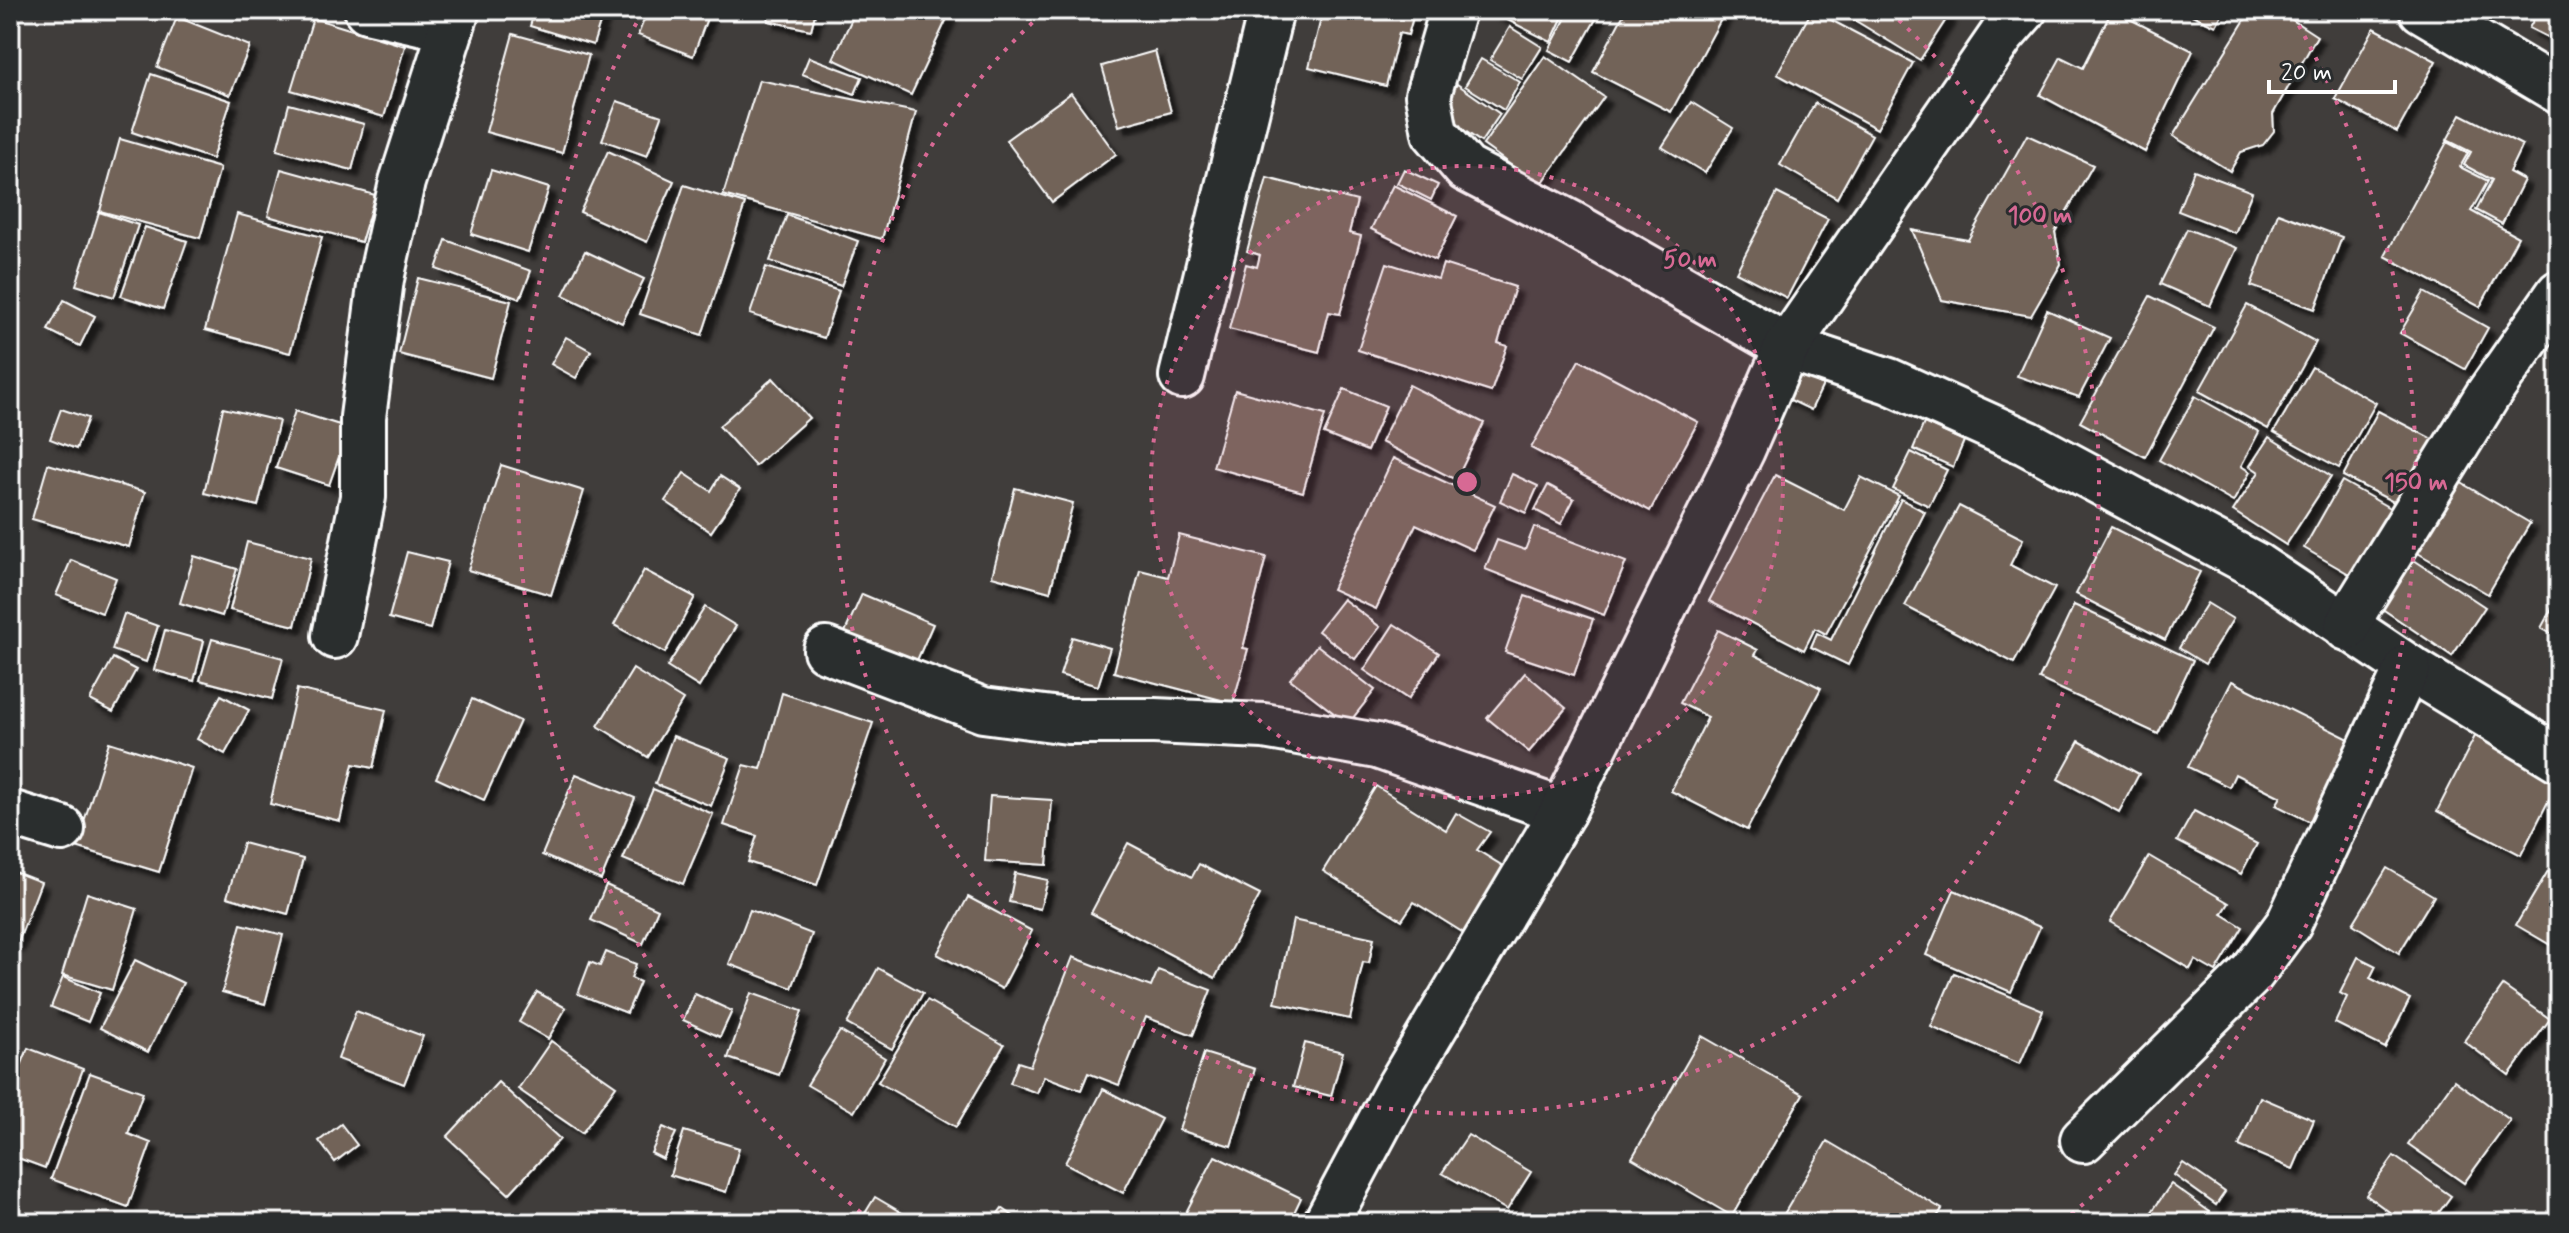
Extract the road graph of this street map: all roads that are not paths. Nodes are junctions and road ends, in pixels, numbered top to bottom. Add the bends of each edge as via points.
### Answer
1 (367, 10) edge
2 (1271, 10) edge
3 (1453, 10) edge
4 (2024, 10) edge
5 (2428, 11) edge
6 (454, 20) edge
7 (2559, 91) edge
8 (2559, 293) edge
9 (1787, 347) junction
10 (1182, 376) dead end
11 (2347, 628) junction
12 (335, 636) dead end
13 (826, 650) dead end
14 (2408, 667) junction
15 (2559, 759) edge
16 (1563, 811) junction
17 (10, 813) edge
18 (62, 829) dead end
19 (2083, 1140) dead end
20 (1326, 1223) edge

1 - 6 street
2 - 10 street
3 - 9 street via 1428,95 1435,133 1466,169
4 - 9 street
5 - 7 street
6 - 12 street via 402,182 381,279 363,417 361,510
8 - 11 street via 2487,396
9 - 11 street via 1889,381 2027,443 2257,566
9 - 16 street via 1742,450
11 - 14 street
13 - 16 street via 983,710 1068,721 1278,729 1377,746
14 - 15 street
14 - 19 street via 2289,923 2252,973
16 - 20 street via 1396,1092
17 - 18 street

